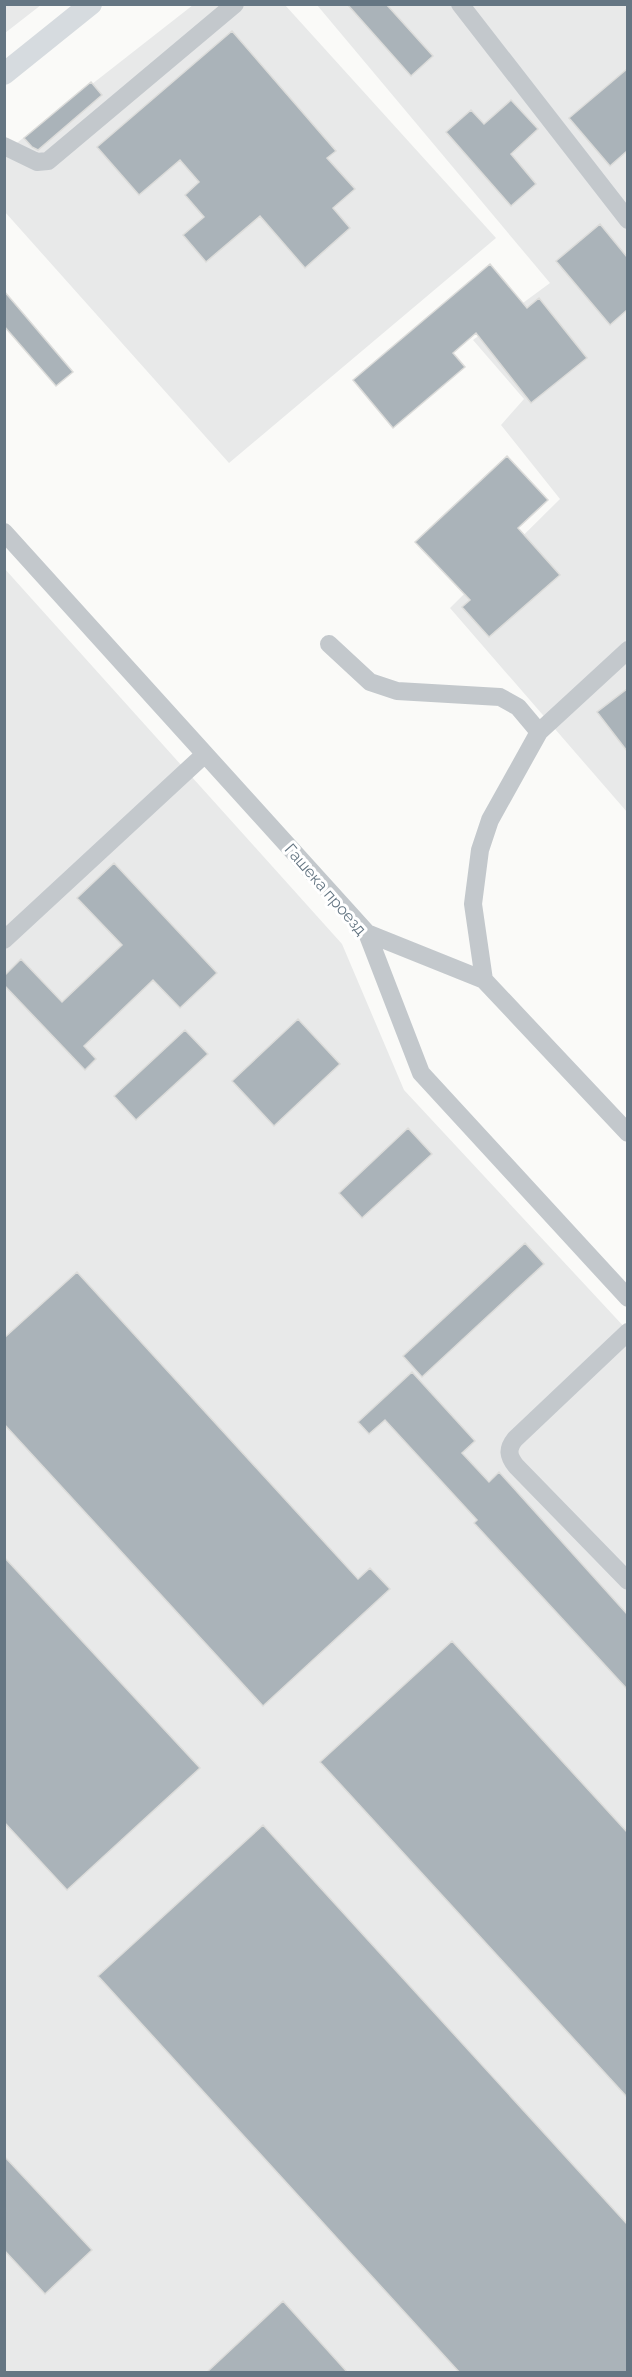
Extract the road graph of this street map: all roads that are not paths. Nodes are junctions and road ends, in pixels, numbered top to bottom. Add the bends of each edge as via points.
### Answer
1 (91, 4) edge
2 (235, 4) edge
3 (460, 4) edge
4 (4, 74) edge
5 (4, 146) edge
6 (627, 220) edge
7 (4, 532) edge
8 (328, 644) dead end
9 (627, 650) edge
10 (539, 732) junction
11 (205, 754) junction
12 (367, 933) junction
13 (4, 940) edge
14 (484, 980) junction
15 (627, 1133) edge
16 (627, 1298) edge
17 (627, 1332) edge
18 (627, 1581) edge

1 - 4 main road
2 - 5 street via 48,161 37,162
3 - 6 street
7 - 11 street, Гашека проезд
8 - 10 street via 370,682 397,692 500,697 518,707
9 - 10 street
10 - 14 street via 490,820 480,850 472,904
11 - 12 street, Гашека проезд
11 - 13 street
12 - 14 street
12 - 16 street, Гашека проезд via 421,1073
14 - 15 street
17 - 18 street via 515,1439 509,1452 516,1466

